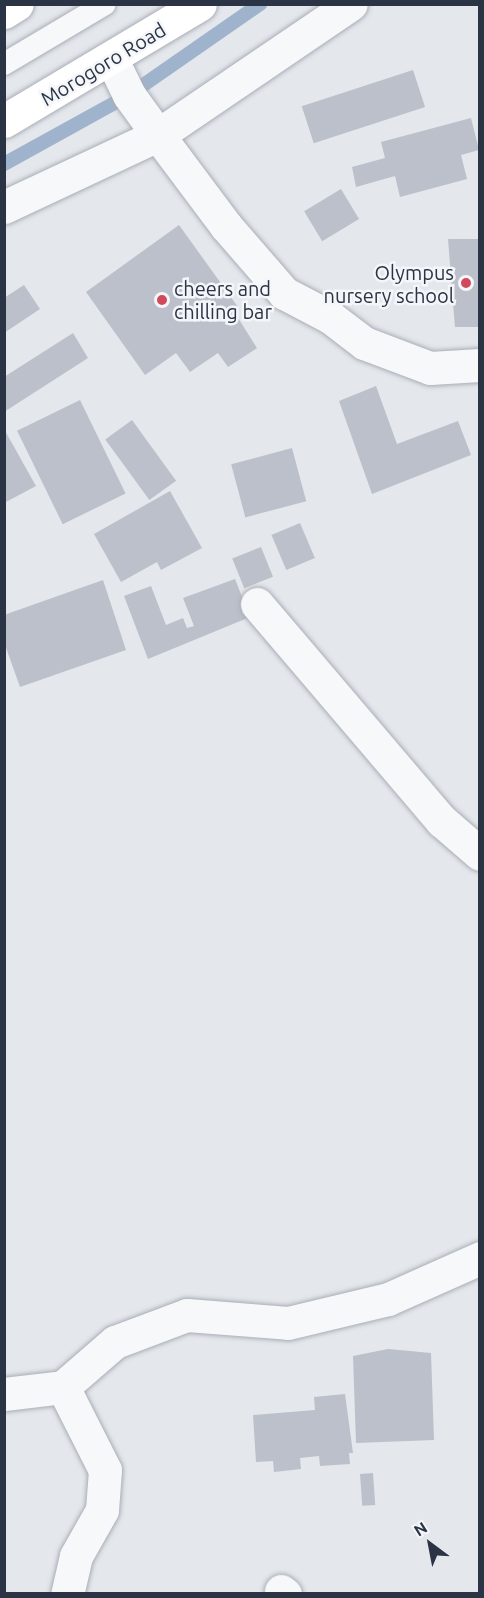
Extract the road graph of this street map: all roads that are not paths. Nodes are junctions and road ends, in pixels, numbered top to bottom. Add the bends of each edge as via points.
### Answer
1 (17, 4) edge
2 (105, 4) edge
3 (200, 4) edge
4 (351, 4) edge
5 (4, 12) edge
6 (112, 60) junction
7 (4, 64) edge
8 (4, 121) edge
9 (158, 135) junction
10 (4, 207) edge
11 (480, 365) edge
12 (257, 604) dead end
13 (480, 854) edge
14 (480, 1258) edge
15 (63, 1387) junction
16 (4, 1394) edge
17 (67, 1593) edge

1 - 5 highway
2 - 7 lane
3 - 6 highway, Morogoro Road
4 - 9 street
6 - 8 highway, Morogoro Road
6 - 9 street via 129,95
9 - 10 street
9 - 11 street via 226,226 284,293 330,317 364,343 430,368
12 - 13 street via 442,821
14 - 15 street via 388,1299 288,1323 187,1315 115,1342
15 - 16 street
15 - 17 street via 105,1470 106,1487 102,1510 71,1568

